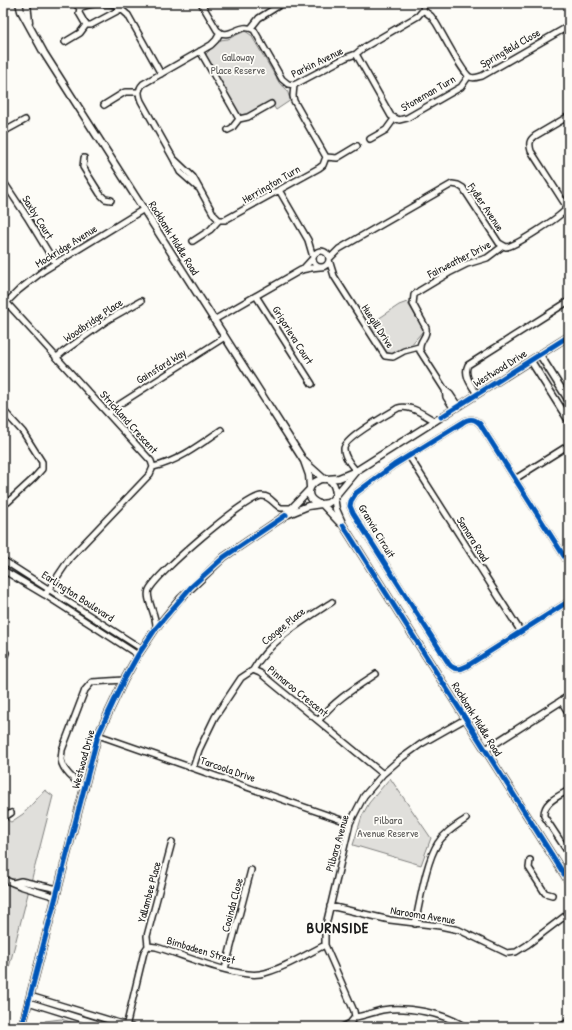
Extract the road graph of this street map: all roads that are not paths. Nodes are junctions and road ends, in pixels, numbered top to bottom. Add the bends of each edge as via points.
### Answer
1 (18, 3) edge
2 (26, 3) edge
3 (74, 3) edge
4 (124, 3) edge
5 (201, 3) edge
6 (283, 3) edge
7 (424, 3) edge
8 (80, 8) junction
9 (121, 9) junction
10 (423, 10) junction
11 (86, 25) junction
12 (29, 26) junction
13 (569, 26) edge
14 (251, 28) junction
15 (220, 33) junction
16 (65, 42) dead end
17 (200, 51) junction
18 (356, 54) junction
19 (161, 74) junction
20 (468, 77) junction
21 (294, 86) junction
22 (138, 92) junction
23 (271, 104) dead end
24 (104, 105) dead end
25 (569, 116) edge
26 (239, 118) junction
27 (394, 119) junction
28 (24, 120) dead end
29 (228, 130) dead end
30 (3, 132) edge
31 (370, 139) dead end
32 (357, 146) dead end
33 (326, 157) junction
34 (84, 158) dead end
35 (3, 181) edge
36 (279, 190) junction
37 (111, 200) dead end
38 (144, 209) junction
39 (567, 212) edge
40 (219, 220) junction
41 (308, 240) junction
42 (193, 241) dead end
43 (503, 246) junction
44 (339, 249) junction
45 (321, 251) junction
46 (313, 257) junction
47 (329, 259) junction
48 (55, 263) junction
49 (321, 267) junction
50 (301, 270) junction
51 (334, 276) junction
52 (256, 296) junction
53 (141, 301) dead end
54 (569, 301) edge
55 (5, 304) edge
56 (214, 320) junction
57 (569, 336) edge
58 (225, 337) junction
59 (419, 347) junction
60 (540, 355) junction
61 (56, 358) junction
62 (531, 361) junction
63 (312, 384) dead end
64 (477, 394) junction
65 (569, 401) edge
66 (456, 407) junction
67 (3, 410) edge
68 (108, 414) junction
69 (435, 421) junction
70 (569, 421) edge
71 (221, 430) dead end
72 (569, 445) edge
73 (409, 456) junction
74 (304, 460) junction
75 (153, 467) junction
76 (356, 471) junction
77 (326, 479) junction
78 (515, 479) junction
79 (310, 489) junction
80 (335, 496) junction
81 (3, 504) edge
82 (321, 504) junction
83 (293, 508) junction
84 (286, 515) junction
85 (343, 525) junction
86 (3, 560) edge
87 (569, 564) edge
88 (3, 570) edge
89 (50, 589) junction
90 (45, 595) junction
91 (569, 601) edge
92 (332, 602) dead end
93 (156, 628) junction
94 (521, 632) junction
95 (142, 649) junction
96 (6, 653) dead end
97 (138, 655) junction
98 (3, 660) edge
99 (253, 670) junction
100 (376, 674) dead end
101 (124, 680) junction
102 (569, 696) edge
103 (561, 701) junction
104 (569, 714) edge
105 (465, 719) junction
106 (319, 720) junction
107 (98, 735) junction
108 (485, 750) junction
109 (192, 768) junction
110 (383, 774) junction
111 (85, 788) junction
112 (569, 790) edge
113 (11, 813) dead end
114 (3, 818) edge
115 (466, 819) dead end
116 (350, 822) junction
117 (172, 842) dead end
118 (569, 854) edge
119 (530, 860) dead end
120 (251, 870) dead end
121 (3, 880) edge
122 (569, 882) edge
123 (13, 883) junction
124 (58, 889) junction
125 (552, 895) dead end
126 (56, 897) junction
127 (330, 906) junction
128 (569, 913) edge
129 (415, 924) junction
130 (325, 945) junction
131 (148, 946) junction
132 (225, 969) junction
133 (29, 999) junction
134 (355, 1017) junction
135 (569, 1021) edge
136 (126, 1026) edge
137 (22, 1027) edge
138 (108, 1027) edge
139 (132, 1027) edge
140 (342, 1027) edge
141 (465, 1027) edge
142 (561, 1027) edge

1 - 12 street, Rockbank Middle Road
2 - 12 street, Rockbank Middle Road
3 - 8 street
4 - 9 street
5 - 15 street
6 - 14 street via 259,18
7 - 10 street
8 - 9 street via 85,5 109,4
8 - 11 street via 79,13
9 - 11 street via 91,25
9 - 19 street via 128,15
10 - 18 street, Parkin Avenue via 418,16
10 - 20 street via 436,22
11 - 16 street via 80,33
12 - 38 street, Rockbank Middle Road
13 - 20 street, Springfield Close via 482,76
14 - 15 street via 241,28 227,35
14 - 21 street, Parkin Avenue via 256,32 282,79
15 - 17 street via 212,45
17 - 19 street
17 - 26 street
18 - 21 street, Parkin Avenue
18 - 27 street, Stoneman Turn
19 - 22 street via 142,85
20 - 27 street, Stoneman Turn via 461,87 408,118
21 - 33 street via 294,101
22 - 24 street via 125,92
22 - 40 street via 180,172 199,189 214,216
23 - 26 street via 248,117
25 - 39 street, Fydler Avenue via 531,138 529,144 563,200
26 - 29 street
27 - 31 street, Stoneman Turn via 386,130
28 - 30 street
32 - 33 street via 337,158
33 - 36 street, Herrington Turn via 319,168
34 - 37 street via 85,172 102,197
35 - 48 street, Saxby Court
36 - 40 street, Herrington Turn via 229,219
36 - 41 street
38 - 48 street, Mockridge Avenue
38 - 56 street, Rockbank Middle Road
39 - 43 street, Fydler Avenue via 514,245
40 - 42 street, Herrington Turn via 210,230
41 - 45 street
41 - 46 street
43 - 44 street, Fydler Avenue via 499,244 463,188 455,184 447,186
43 - 59 street, Fairweather Drive via 487,258 449,273 414,295 413,304 427,331
44 - 45 street, Fydler Avenue
44 - 47 street, Fydler Avenue
45 - 46 street
45 - 47 street via 326,253
46 - 49 street via 315,265
46 - 50 street
47 - 49 street via 327,264
47 - 51 street, Huegill Drive
48 - 55 street, Mockridge Avenue
49 - 50 street
49 - 51 street, Huegill Drive
50 - 52 street
51 - 59 street, Huegill Drive via 385,356 393,357
52 - 56 street
52 - 63 street, Grigorieva Court
53 - 61 street, Woodbridge Place via 109,319
54 - 64 street via 468,365 466,374
55 - 61 street, Strickland Crescent
56 - 58 street, Rockbank Middle Road
57 - 60 street, Westwood Drive
58 - 68 street, Gainsford Way
58 - 74 street, Rockbank Middle Road
59 - 66 street via 446,397
60 - 62 street, Westwood Drive
60 - 65 street
61 - 68 street, Strickland Crescent
62 - 64 street, Westwood Drive
62 - 70 street
64 - 66 street, Westwood Drive
66 - 69 street, Westwood Drive
67 - 81 street via 23,432 42,462 42,469
68 - 75 street, Strickland Crescent via 151,461
69 - 76 street, Westwood Drive
69 - 76 street via 409,408 398,408 344,444 345,455
71 - 75 street via 167,463
72 - 78 street
73 - 78 street, Granvia Circuit via 467,419 474,420 480,424
73 - 94 street, Samara Road
73 - 94 street, Granvia Circuit via 356,493 350,506 442,653 452,668 463,668
74 - 77 street, Rockbank Middle Road
74 - 79 street, Rockbank Middle Road
75 - 89 street, Strickland Crescent via 150,474 70,558
76 - 77 street, Westwood Drive via 338,478
76 - 80 street, Westwood Drive
77 - 79 street via 316,481
77 - 80 street via 334,486
78 - 87 street, Granvia Circuit
79 - 82 street via 314,500
79 - 83 street, Westwood Drive
80 - 82 street via 328,503
80 - 85 street, Rockbank Middle Road via 336,509
82 - 84 street, Westwood Drive
82 - 85 street, Rockbank Middle Road
83 - 84 street, Westwood Drive
83 - 93 street via 282,508 268,498 259,497 220,522 187,550 149,591 148,599 156,617
84 - 93 street, Westwood Drive via 238,546 212,567
85 - 105 street, Rockbank Middle Road
86 - 89 street, Earlington Boulevard
88 - 90 street, Earlington Boulevard
89 - 90 street, Strickland Crescent
89 - 95 street, Earlington Boulevard
90 - 97 street, Earlington Boulevard
91 - 94 street, Granvia Circuit
92 - 99 street, Coogee Place via 277,642 262,656
93 - 95 street, Westwood Drive
95 - 97 street, Westwood Drive
96 - 98 street
97 - 101 street, Westwood Drive
99 - 106 street, Pinnaroo Crescent
99 - 109 street, Pinnaroo Crescent via 241,678 215,717
100 - 106 street via 346,694
101 - 107 street, Westwood Drive
101 - 111 street via 92,682 85,690 62,750 61,760 65,769
102 - 103 street
103 - 104 street
103 - 108 street
105 - 108 street, Rockbank Middle Road
105 - 110 street, Pilbara Avenue via 421,744
106 - 110 street, Pinnaroo Crescent
107 - 109 street, Tarcoola Drive
107 - 111 street, Westwood Drive
108 - 122 street, Rockbank Middle Road
109 - 116 street, Tarcoola Drive
110 - 116 street, Pilbara Avenue via 364,796
111 - 124 street, Westwood Drive
112 - 118 street via 550,802 544,811 544,816
113 - 114 street
115 - 129 street via 437,843 429,863
116 - 127 street, Pilbara Avenue
117 - 131 street, Yallambee Place via 148,936
119 - 125 street via 529,868 545,893
120 - 132 street, Cooinda Close
121 - 123 street
123 - 124 street via 21,881
123 - 126 street
124 - 126 street, Westwood Drive
126 - 133 street, Westwood Drive
127 - 129 street, Narooma Avenue
127 - 130 street, Pilbara Avenue
128 - 129 street, Narooma Avenue via 516,952 507,953 459,930
130 - 132 street, Bimbadeen Street via 261,974 248,975
130 - 134 street, Pilbara Avenue
131 - 132 street, Bimbadeen Street
131 - 136 street via 144,952
133 - 136 street
133 - 137 street, Westwood Drive
133 - 138 street
134 - 140 street
134 - 141 street via 383,1010 414,1010 436,1014
135 - 142 street
136 - 139 street

